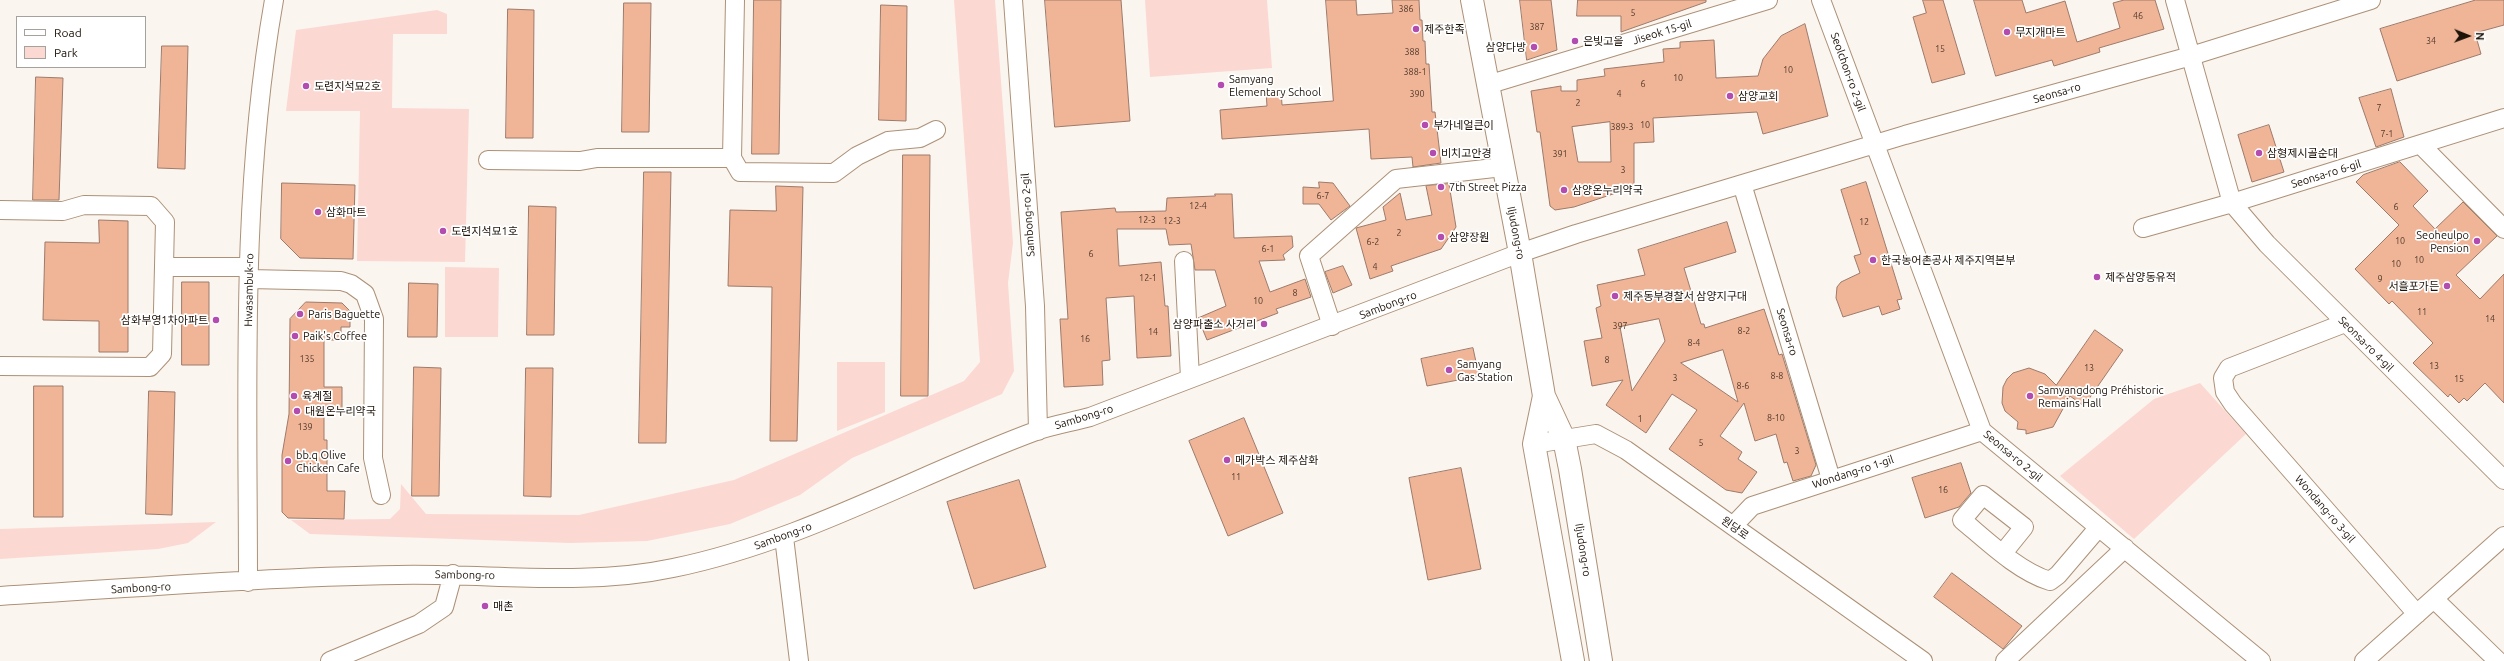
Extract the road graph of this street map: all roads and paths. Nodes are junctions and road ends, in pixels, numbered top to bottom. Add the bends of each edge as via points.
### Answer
1 (274, 0) edge
2 (735, 0) edge
3 (1013, 0) edge
4 (1472, 0) edge
5 (1821, 0) edge
6 (2175, 0) edge
7 (2371, 0) edge
8 (1754, 2) edge
9 (2191, 56) junction
10 (1487, 85) junction
11 (2504, 118) edge
12 (936, 130) dead end
13 (1874, 144) junction
14 (2421, 145) junction
15 (732, 158) junction
16 (488, 160) dead end
17 (1503, 167) junction
18 (1742, 184) junction
19 (2232, 203) junction
20 (0, 210) edge
21 (2143, 228) dead end
22 (2504, 229) edge
23 (1520, 253) junction
24 (1184, 261) dead end
25 (164, 267) junction
26 (249, 273) junction
27 (2345, 323) junction
28 (1332, 326) junction
29 (0, 366) edge
30 (1190, 378) junction
31 (1544, 396) junction
32 (1038, 431) junction
33 (1982, 431) junction
34 (1564, 439) junction
35 (1534, 444) junction
36 (1832, 479) junction
37 (2504, 480) edge
38 (381, 495) dead end
39 (1733, 526) junction
40 (2099, 527) junction
41 (2504, 536) edge
42 (784, 537) junction
43 (2126, 548) junction
44 (2003, 553) dead end
45 (453, 574) junction
46 (248, 582) junction
47 (0, 596) edge
48 (2434, 599) junction
49 (2417, 614) junction
50 (330, 661) edge
51 (799, 661) edge
52 (1573, 661) edge
53 (1601, 661) edge
54 (1923, 661) edge
55 (2005, 661) edge
56 (2260, 661) edge
57 (2364, 661) edge
58 (2498, 661) edge

1 - 26 street, Hwasambuk-ro via 262,69 251,192
2 - 15 street
3 - 32 street, Sambong-ro 2-gil via 1035,306
4 - 10 main road, Iljudong-ro
5 - 13 street, Seolchon-ro 2-gil
6 - 9 street, Seonsa-ro 4-gil
7 - 9 street, Seonsa-ro
8 - 10 street, Jiseok 15-gil
9 - 13 street, Seonsa-ro
9 - 19 street, Seonsa-ro 4-gil
10 - 17 main road, Iljudong-ro
11 - 14 street, Seonsa-ro 6-gil
12 - 15 street via 920,138 888,141 856,156 834,173 740,172
13 - 18 street, Seonsa-ro
13 - 33 street, Seonsa-ro 2-gil
14 - 19 street, Seonsa-ro 6-gil
14 - 22 street
15 - 16 street
17 - 23 main road, Iljudong-ro
17 - 28 street via 1396,179 1309,256
18 - 23 street, Seonsa-ro
18 - 36 street, Seonsa-ro
19 - 21 street
19 - 27 street, Seonsa-ro 4-gil via 2267,244
20 - 25 street via 63,210 84,205 151,206 165,222
23 - 28 street, Sambong-ro
23 - 31 main road, Iljudong-ro
24 - 30 street
25 - 26 street
25 - 29 street via 162,354 150,368
26 - 38 street via 341,281 351,284 365,294 374,319 372,458
26 - 46 street, Hwasambuk-ro
27 - 37 street, Seonsa-ro 4-gil
27 - 49 street, Wondang-ro 3-gil via 2229,368 2223,378 2225,392
28 - 30 street, Sambong-ro
30 - 32 street, Sambong-ro via 1090,417
31 - 34 main road, Iljudong-ro
31 - 35 main road, Iljudong-ro
32 - 42 street, Sambong-ro
33 - 36 street, Wondang-ro 1-gil
33 - 40 street, Seonsa-ro 2-gil
34 - 35 street, 원당로
34 - 39 street, 원당로 via 1596,434 1626,450
34 - 53 main road, Iljudong-ro
35 - 52 main road, Iljudong-ro
36 - 39 street, Wondang-ro 1-gil via 1752,506
39 - 54 street, 원당로
40 - 43 street, Seonsa-ro 2-gil
40 - 44 street via 2050,581
41 - 48 street
42 - 45 street, Sambong-ro via 729,555 671,569 618,576
42 - 51 street
43 - 55 street
43 - 56 street, Seonsa-ro 2-gil
45 - 46 street, Sambong-ro via 301,576
45 - 50 street via 444,607 419,624
46 - 47 street, Sambong-ro
48 - 49 street
48 - 58 street
49 - 57 street

